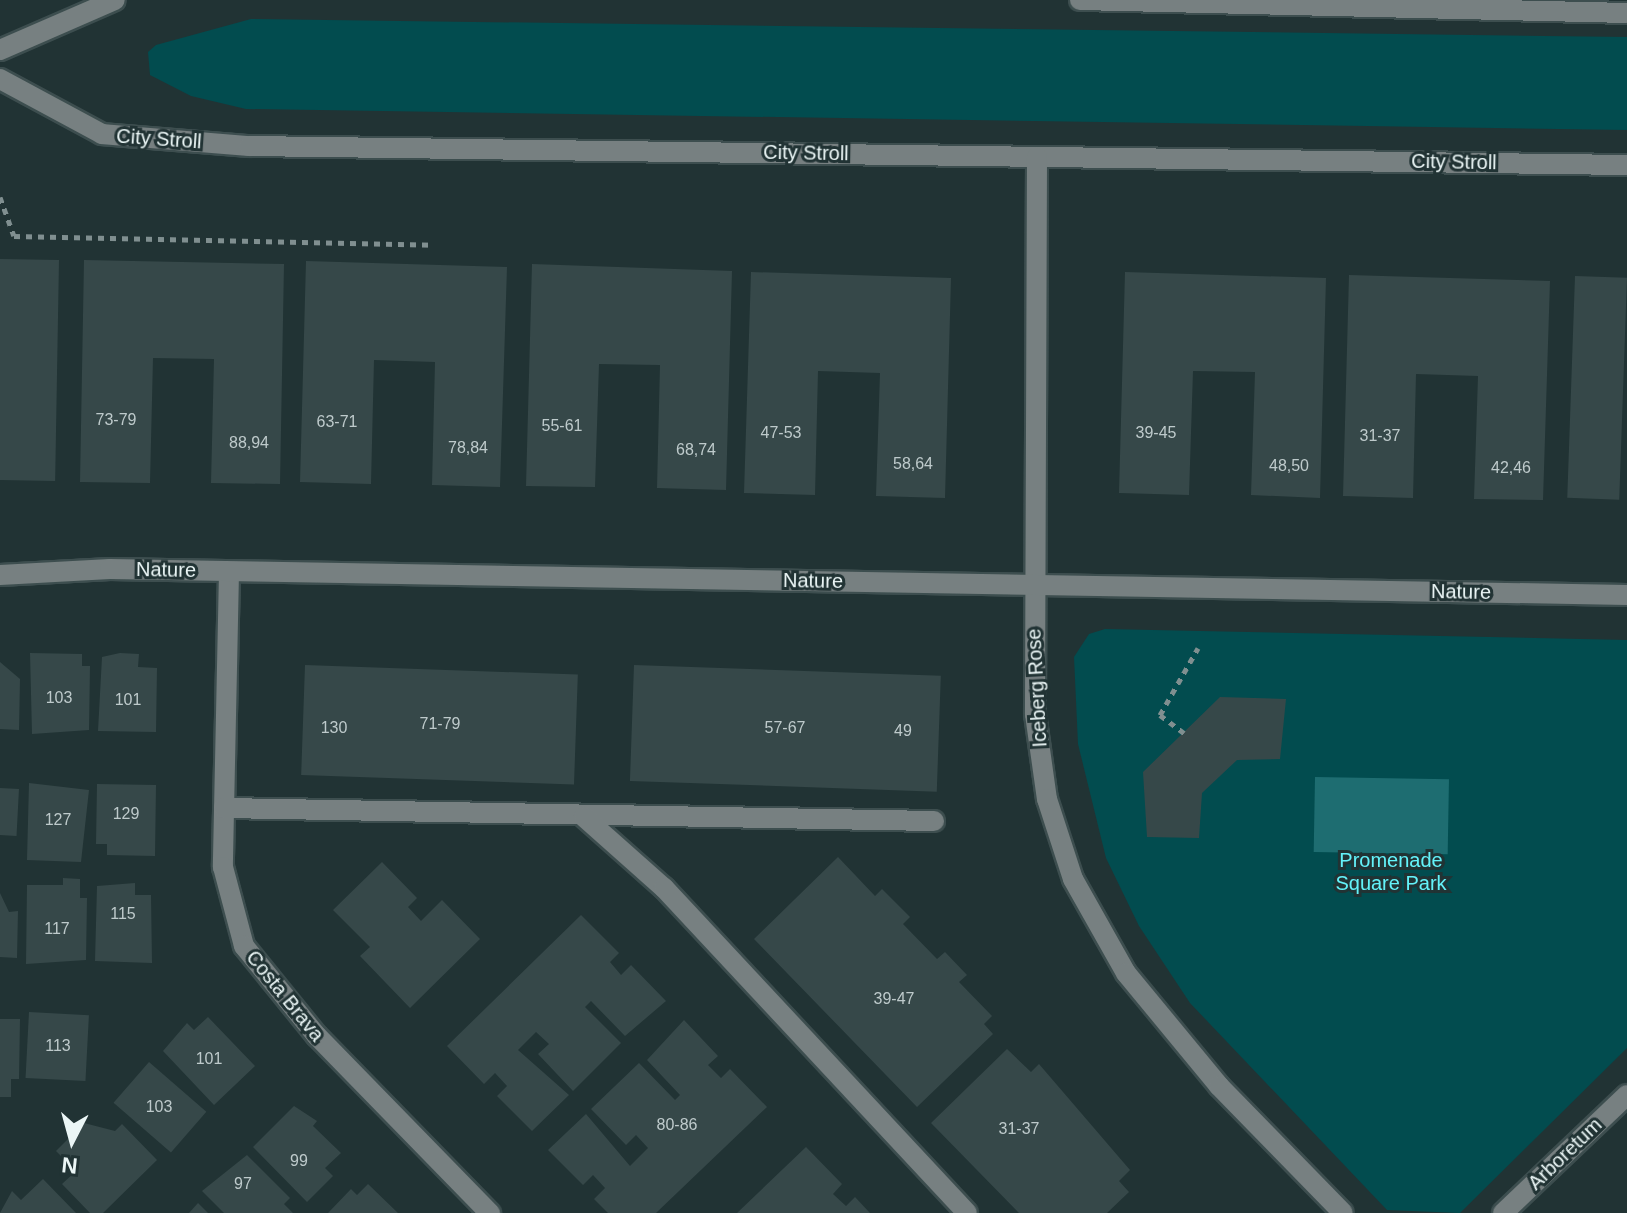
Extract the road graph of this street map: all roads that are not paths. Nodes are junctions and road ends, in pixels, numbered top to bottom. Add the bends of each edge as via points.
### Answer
1 (115, 0) edge
2 (1080, 0) edge
3 (1627, 13) edge
4 (0, 50) edge
5 (0, 79) edge
6 (1037, 157) junction
7 (1627, 165) edge
8 (229, 572) junction
9 (0, 575) edge
10 (1033, 586) junction
11 (1627, 595) edge
12 (224, 808) junction
13 (584, 817) junction
14 (934, 821) dead end
15 (1627, 1095) edge
16 (490, 1213) edge
17 (967, 1213) edge
18 (1343, 1213) edge
19 (1503, 1213) edge

1 - 4 street
2 - 3 street
5 - 6 street, City Stroll via 102,134 235,145
6 - 7 street, City Stroll
6 - 10 street, Iceberg Rose
8 - 9 street, Nature
8 - 10 street, Nature
8 - 12 street, Costa Brava
10 - 11 street, Nature
10 - 18 street, Iceberg Rose via 1035,714 1047,799 1073,879 1126,973 1219,1086
12 - 13 street
12 - 16 street, Costa Brava via 224,880 244,946 317,1036
13 - 14 street
13 - 17 street via 664,888
15 - 19 street, Arboretum

